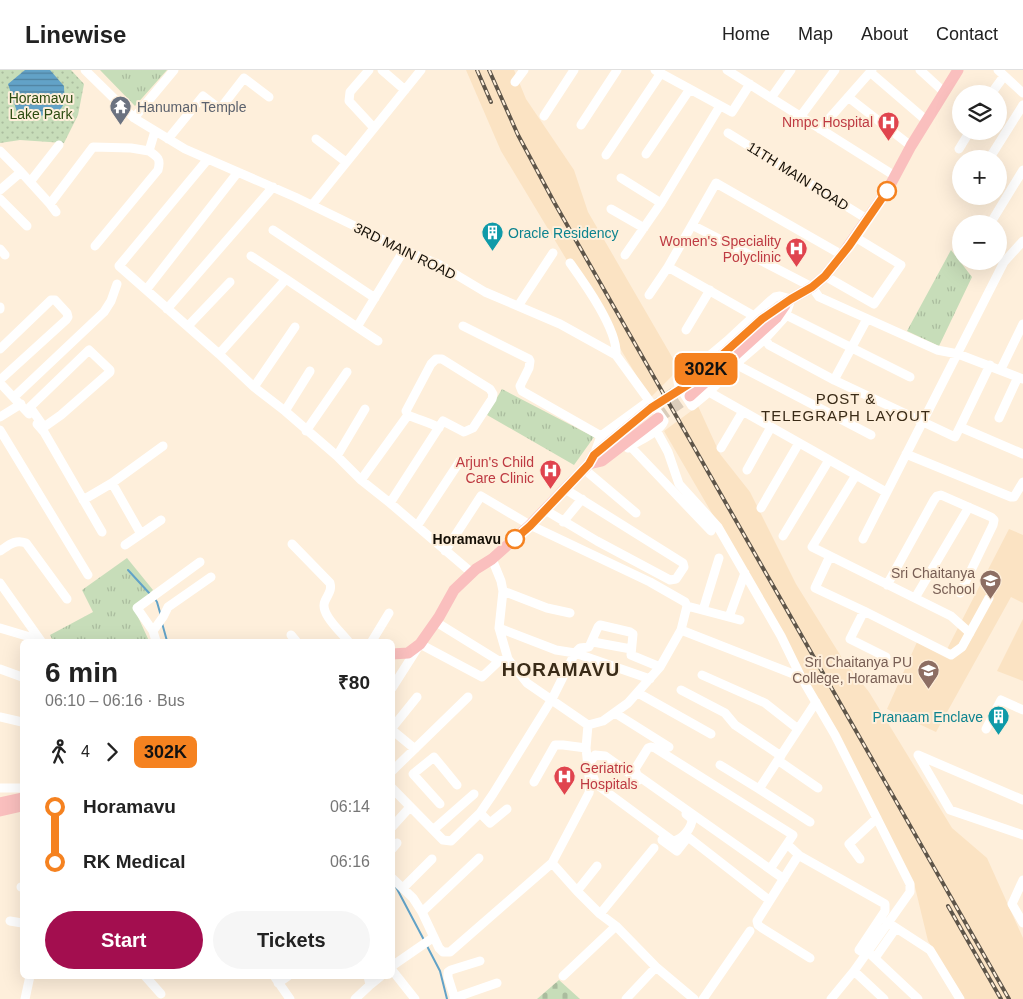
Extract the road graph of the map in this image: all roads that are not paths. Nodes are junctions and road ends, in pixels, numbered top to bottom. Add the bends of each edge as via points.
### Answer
1 (84, 70) edge
2 (174, 70) edge
3 (369, 70) edge
4 (382, 70) edge
5 (421, 70) edge
6 (524, 70) edge
7 (574, 70) edge
8 (617, 70) edge
9 (727, 70) edge
10 (792, 70) edge
11 (835, 70) edge
12 (920, 70) edge
13 (958, 70) edge
14 (871, 71) edge
15 (658, 72) edge
16 (739, 73) edge
17 (1001, 73) edge
18 (515, 82) dead end
19 (750, 84) junction
20 (995, 85) edge
21 (690, 89) junction
22 (405, 90) junction
23 (944, 92) junction
24 (1023, 93) edge
25 (269, 97) dead end
26 (848, 97) junction
27 (771, 98) junction
28 (1023, 105) edge
29 (720, 106) junction
30 (544, 116) dead end
31 (800, 117) junction
32 (134, 118) junction
33 (927, 121) junction
34 (581, 125) dead end
35 (374, 128) junction
36 (820, 129) junction
37 (155, 131) junction
38 (728, 133) dead end
39 (168, 139) junction
40 (316, 139) dead end
41 (964, 140) edge
42 (59, 144) dead end
43 (911, 146) junction
44 (959, 149) dead end
45 (994, 150) edge
46 (0, 151) edge
47 (149, 151) junction
48 (606, 154) dead end
49 (646, 154) dead end
50 (208, 160) junction
51 (346, 162) junction
52 (1023, 170) edge
53 (21, 172) junction
54 (238, 172) junction
55 (895, 176) junction
56 (621, 178) dead end
57 (30, 182) junction
58 (273, 187) junction
59 (0, 190) edge
60 (0, 199) edge
61 (661, 203) junction
62 (50, 204) junction
63 (312, 205) junction
64 (611, 209) dead end
65 (56, 212) dead end
66 (996, 215) edge
67 (867, 219) junction
68 (692, 225) junction
69 (27, 226) dead end
70 (644, 228) junction
71 (273, 230) dead end
72 (855, 237) junction
73 (1023, 241) edge
74 (95, 246) dead end
75 (404, 250) junction
76 (553, 253) dead end
77 (842, 254) junction
78 (625, 255) dead end
79 (251, 256) dead end
80 (570, 263) dead end
81 (668, 267) junction
82 (825, 276) junction
83 (286, 279) junction
84 (230, 282) dead end
85 (117, 284) dead end
86 (812, 287) junction
87 (146, 290) junction
88 (710, 290) junction
89 (650, 295) dead end
90 (375, 298) junction
91 (518, 306) junction
92 (787, 306) junction
93 (167, 308) junction
94 (754, 316) junction
95 (866, 319) junction
96 (1023, 324) edge
97 (188, 326) junction
98 (463, 326) dead end
99 (295, 327) dead end
100 (357, 327) junction
101 (686, 330) dead end
102 (765, 339) junction
103 (378, 341) dead end
104 (850, 348) junction
105 (0, 349) edge
106 (219, 354) junction
107 (958, 354) junction
108 (616, 355) junction
109 (738, 362) junction
110 (990, 365) junction
111 (1001, 369) junction
112 (310, 371) dead end
113 (347, 372) dead end
114 (910, 377) dead end
115 (1021, 378) edge
116 (834, 380) junction
117 (0, 382) edge
118 (254, 387) junction
119 (686, 392) tunnel mouth
120 (709, 392) junction
121 (14, 397) junction
122 (650, 404) junction
123 (26, 407) junction
124 (364, 409) dead end
125 (285, 411) junction
126 (743, 411) junction
127 (408, 415) junction
128 (0, 417) edge
129 (658, 418) tunnel mouth
130 (999, 418) dead end
131 (922, 421) junction
132 (771, 427) junction
133 (960, 427) junction
134 (440, 428) junction
135 (0, 430) edge
136 (656, 430) junction
137 (306, 431) junction
138 (871, 435) dead end
139 (601, 436) junction
140 (799, 443) junction
141 (163, 446) dead end
142 (630, 446) junction
143 (721, 448) dead end
144 (906, 454) junction
145 (1023, 454) edge
146 (336, 456) junction
147 (829, 460) junction
148 (460, 461) dead end
149 (592, 462) junction
150 (747, 470) dead end
151 (856, 475) junction
152 (361, 480) junction
153 (1023, 482) edge
154 (112, 484) junction
155 (565, 489) junction
156 (886, 492) junction
157 (83, 500) junction
158 (582, 500) junction
159 (390, 503) junction
160 (761, 508) dead end
161 (970, 508) junction
162 (544, 510) junction
163 (636, 513) dead end
164 (162, 520) dead end
165 (563, 522) junction
166 (418, 526) junction
167 (530, 526) junction
168 (711, 531) dead end
169 (102, 532) dead end
170 (141, 534) junction
171 (783, 536) dead end
172 (863, 539) dead end
173 (292, 544) dead end
174 (125, 546) dead end
175 (0, 551) edge
176 (445, 551) junction
177 (830, 556) junction
178 (719, 558) dead end
179 (492, 559) junction
180 (200, 562) dead end
181 (472, 573) junction
182 (745, 573) junction
183 (88, 574) dead end
184 (211, 577) dead end
185 (887, 585) junction
186 (1, 586) edge
187 (502, 591) junction
188 (960, 593) dead end
189 (915, 598) junction
190 (989, 598) dead end
191 (66, 599) dead end
192 (687, 606) junction
193 (703, 610) junction
194 (864, 611) junction
195 (570, 613) dead end
196 (389, 614) dead end
197 (729, 617) junction
198 (740, 620) dead end
199 (436, 622) junction
200 (0, 628) edge
201 (499, 628) junction
202 (681, 630) junction
203 (153, 632) junction
204 (970, 633) junction
205 (35, 639) edge
206 (40, 639) edge
207 (155, 639) edge
208 (346, 639) edge
209 (373, 639) edge
210 (593, 642) junction
211 (420, 644) junction
212 (631, 649) junction
213 (575, 653) junction
214 (395, 654) edge
215 (886, 658) dead end
216 (504, 660) junction
217 (660, 667) junction
218 (0, 669) edge
219 (702, 675) dead end
220 (20, 676) edge
221 (801, 677) junction
222 (650, 679) junction
223 (395, 683) edge
224 (681, 690) dead end
225 (638, 693) junction
226 (417, 697) dead end
227 (468, 697) dead end
228 (552, 699) junction
229 (816, 702) junction
230 (1023, 710) edge
231 (615, 713) junction
232 (0, 717) edge
233 (20, 722) edge
234 (395, 725) edge
235 (588, 725) junction
236 (798, 729) junction
237 (986, 729) dead end
238 (395, 732) edge
239 (712, 734) dead end
240 (669, 747) dead end
241 (586, 748) junction
242 (415, 749) junction
243 (780, 758) junction
244 (401, 763) junction
245 (720, 765) dead end
246 (395, 768) edge
247 (591, 771) junction
248 (413, 774) junction
249 (534, 782) dead end
250 (457, 785) dead end
251 (590, 786) junction
252 (0, 788) edge
253 (20, 788) edge
254 (818, 788) dead end
255 (759, 789) junction
256 (395, 792) edge
257 (474, 794) dead end
258 (20, 798) edge
259 (1023, 800) edge
260 (0, 803) edge
261 (440, 804) dead end
262 (20, 807) edge
263 (410, 807) junction
264 (507, 809) dead end
265 (0, 812) edge
266 (480, 813) junction
267 (877, 818) junction
268 (810, 822) dead end
269 (395, 824) edge
270 (433, 830) junction
271 (1023, 835) edge
272 (787, 844) junction
273 (654, 848) dead end
274 (800, 856) junction
275 (432, 858) dead end
276 (479, 858) dead end
277 (860, 860) dead end
278 (552, 863) junction
279 (597, 866) dead end
280 (770, 869) junction
281 (784, 879) junction
282 (1023, 880) edge
283 (395, 881) edge
284 (403, 888) junction
285 (577, 891) junction
286 (765, 897) dead end
287 (1019, 899) edge
288 (422, 912) junction
289 (600, 914) junction
290 (10, 921) dead end
291 (884, 921) junction
292 (1023, 923) edge
293 (20, 924) edge
294 (616, 926) junction
295 (896, 928) junction
296 (750, 931) dead end
297 (428, 941) junction
298 (866, 952) junction
299 (810, 958) dead end
300 (875, 958) junction
301 (480, 961) dead end
302 (395, 966) edge
303 (656, 967) junction
304 (854, 971) junction
305 (395, 972) edge
306 (562, 976) dead end
307 (29, 979) edge
308 (148, 979) edge
309 (276, 980) edge
310 (369, 981) edge
311 (497, 983) dead end
312 (161, 994) dead end
313 (682, 996) edge
314 (359, 998) edge
315 (455, 998) edge
316 (26, 999) edge
317 (290, 999) edge
318 (415, 999) edge
319 (626, 999) edge
320 (694, 999) edge
321 (703, 999) edge
322 (831, 999) edge
323 (884, 999) edge
324 (918, 999) edge
325 (960, 999) edge

1 - 32 street, 3RD MAIN ROAD
2 - 32 street
3 - 35 street via 350,92 349,101
4 - 22 street
5 - 22 street
6 - 18 street
7 - 30 street
8 - 34 street
9 - 16 street
10 - 27 street
11 - 31 street
12 - 23 street
13 - 23 main road
14 - 26 street
14 - 33 street
15 - 21 street
15 - 48 street
16 - 19 street
17 - 20 street
17 - 24 street
19 - 27 street
19 - 29 street via 732,112
21 - 29 street
21 - 49 street
22 - 35 street
23 - 33 main road
25 - 39 street via 244,78 220,109 203,96
26 - 36 street
26 - 43 street
27 - 31 street
28 - 45 street
29 - 61 street
31 - 36 street
32 - 37 street, 3RD MAIN ROAD
33 - 43 main road
35 - 51 street
36 - 55 street
37 - 39 street, 3RD MAIN ROAD
37 - 47 street
38 - 67 street, 11TH MAIN ROAD
39 - 50 street, 3RD MAIN ROAD
40 - 51 street
41 - 44 street
42 - 57 street
43 - 55 main road
46 - 53 street
47 - 62 street via 93,147
47 - 74 street via 158,157 158,170
50 - 54 street, 3RD MAIN ROAD
50 - 87 street via 118,266
51 - 63 street
52 - 66 street
53 - 57 street
53 - 59 street
54 - 58 street, 3RD MAIN ROAD
54 - 87 street
55 - 67 main road
56 - 61 street
57 - 62 street
58 - 63 street, 3RD MAIN ROAD
58 - 93 street
60 - 69 street
61 - 70 street
62 - 65 street
63 - 75 street, 3RD MAIN ROAD
64 - 70 street
67 - 72 main road
68 - 77 street via 716,183
68 - 81 street
68 - 86 street
70 - 78 street
71 - 90 street
72 - 77 main road
72 - 82 street via 901,265 874,304
73 - 107 street via 1004,262
75 - 90 street
75 - 91 street, 3RD MAIN ROAD
76 - 91 street
77 - 82 main road
79 - 83 street
80 - 108 street via 595,299 617,345
81 - 88 street
81 - 89 street
82 - 86 main road
83 - 100 street
83 - 106 street
84 - 97 street
85 - 121 street via 104,312
86 - 92 main road
86 - 95 street via 818,296
87 - 93 street
88 - 94 street
88 - 101 street
90 - 100 street
91 - 108 street, 3RD MAIN ROAD via 560,324
92 - 94 street via 775,297
92 - 102 street
92 - 104 street
92 - 119 main road
93 - 97 street
94 - 120 street via 678,382 692,406
95 - 104 street
95 - 107 street via 937,350
96 - 111 street
97 - 106 street
98 - 139 street via 529,359 529,368 520,386 522,391
99 - 118 street
100 - 103 street
102 - 109 street
102 - 116 street via 769,345
104 - 114 street
104 - 116 street
105 - 117 street via 51,300 55,300 67,313 66,320
106 - 118 street
107 - 110 street
107 - 131 street
108 - 122 street, 3RD MAIN ROAD
109 - 120 street
109 - 138 street via 741,367
110 - 111 street
110 - 133 street
111 - 115 street
112 - 125 street
113 - 137 street
115 - 130 street
116 - 131 street
117 - 121 street
118 - 125 street
120 - 126 street
121 - 123 street
122 - 136 street, 3RD MAIN ROAD via 664,421
122 - 139 street
122 - 149 main road
123 - 123 street via 89,350 110,370 44,427
123 - 128 street
123 - 157 street
124 - 146 street
125 - 137 street
126 - 132 street
126 - 143 street
127 - 134 street
127 - 134 street via 408,406 433,361 442,359 490,388 493,394 471,430 464,432 443,421
127 - 152 street
129 - 149 main road
131 - 133 street via 955,437
131 - 144 street
132 - 140 street
132 - 150 street
133 - 145 street
134 - 159 street
135 - 183 street
136 - 142 street
136 - 182 street via 679,484 718,527
137 - 146 street
139 - 149 street
140 - 147 street
140 - 160 street
141 - 154 street
142 - 149 street via 609,462
142 - 168 street
144 - 153 street via 1011,497
144 - 156 street
146 - 152 street
147 - 151 street
147 - 171 street
148 - 166 street
149 - 155 main road
149 - 163 street
151 - 156 street
151 - 177 street via 812,547
152 - 159 street
154 - 157 street
154 - 170 street
155 - 158 street
155 - 162 main road
156 - 172 street
157 - 169 street
158 - 165 street
158 - 165 street via 683,563 684,567 676,579 670,580
159 - 166 street
161 - 185 street via 938,496
161 - 188 street via 994,520
161 - 189 street
162 - 165 street
162 - 167 main road
164 - 170 street
166 - 176 street
167 - 176 street via 481,496
167 - 179 main road
167 - 192 street via 650,582
170 - 174 street
173 - 208 street via 330,582 331,590 323,608
175 - 191 street via 12,542 20,540 26,543
176 - 181 street
177 - 185 street
177 - 194 street via 815,588
178 - 193 street
179 - 181 main road
179 - 187 street
180 - 203 street via 137,608
181 - 199 main road via 454,590
182 - 197 street
182 - 221 street
184 - 203 street via 168,607
185 - 189 street
186 - 206 street
187 - 195 street
187 - 201 street
189 - 204 street via 951,616
190 - 204 street
192 - 193 street
192 - 202 street
193 - 197 street
194 - 204 street via 951,655 962,647
194 - 215 street via 850,640
196 - 209 street
197 - 198 street
199 - 211 main road
199 - 216 street
200 - 205 street
201 - 213 street via 556,650
201 - 216 street
202 - 217 street
202 - 221 street
203 - 207 street
210 - 212 street
210 - 212 street via 600,625 633,634
210 - 213 street via 589,648 580,648
211 - 214 main road via 408,653
211 - 216 street via 482,677
211 - 223 street
212 - 217 street via 634,657
213 - 222 street
213 - 228 street
216 - 228 street via 527,683
217 - 222 street
218 - 220 street
219 - 236 street via 765,703
221 - 229 street
222 - 225 street
224 - 243 street via 725,714
225 - 231 street
225 - 239 street
226 - 234 street
227 - 242 street
228 - 235 street
228 - 266 street
229 - 236 street
229 - 267 street
230 - 237 street via 1001,700
231 - 235 street via 603,722
231 - 240 street
232 - 233 street
235 - 241 street
236 - 243 street
238 - 242 street
241 - 247 street
241 - 249 street via 555,746
242 - 244 street
243 - 254 street
243 - 255 street
244 - 246 street
244 - 248 street
245 - 255 street
247 - 247 street via 596,784 670,840 680,838 692,824 690,817 605,756 595,755 589,764
247 - 251 street
248 - 250 street via 434,756
248 - 261 street
251 - 278 street via 587,798
251 - 286 street via 675,850 679,850 688,837
252 - 253 street
255 - 268 street
256 - 263 street
257 - 270 street
258 - 260 main road
259 - 271 street via 918,756 950,810
262 - 265 main road
263 - 269 street
263 - 270 street
264 - 266 street via 490,823
266 - 270 street via 451,841 443,840
267 - 277 street via 849,844
267 - 291 street via 911,888
272 - 274 street
272 - 280 street
272 - 280 street via 793,837 791,834 655,748 648,748 636,767 637,775
273 - 289 street
274 - 281 street
274 - 291 street via 885,904
275 - 284 street
276 - 288 street
278 - 285 street
278 - 297 street via 450,952 443,952
279 - 285 street
280 - 281 street
281 - 299 street via 759,918 758,925
282 - 287 street
283 - 284 street
284 - 288 street
285 - 289 street
287 - 292 street via 1012,904
288 - 297 street
289 - 294 street
290 - 293 street
291 - 295 street
291 - 298 street via 859,950
294 - 303 street
294 - 306 street
295 - 300 street
295 - 325 street via 930,950
296 - 321 street
297 - 302 street
298 - 300 street
298 - 304 street
300 - 324 street
301 - 315 street via 448,972
303 - 313 street
303 - 319 street
304 - 322 street
304 - 323 street
305 - 318 street
307 - 316 street
308 - 312 street
309 - 317 street
310 - 314 street
311 - 315 street
313 - 320 street

